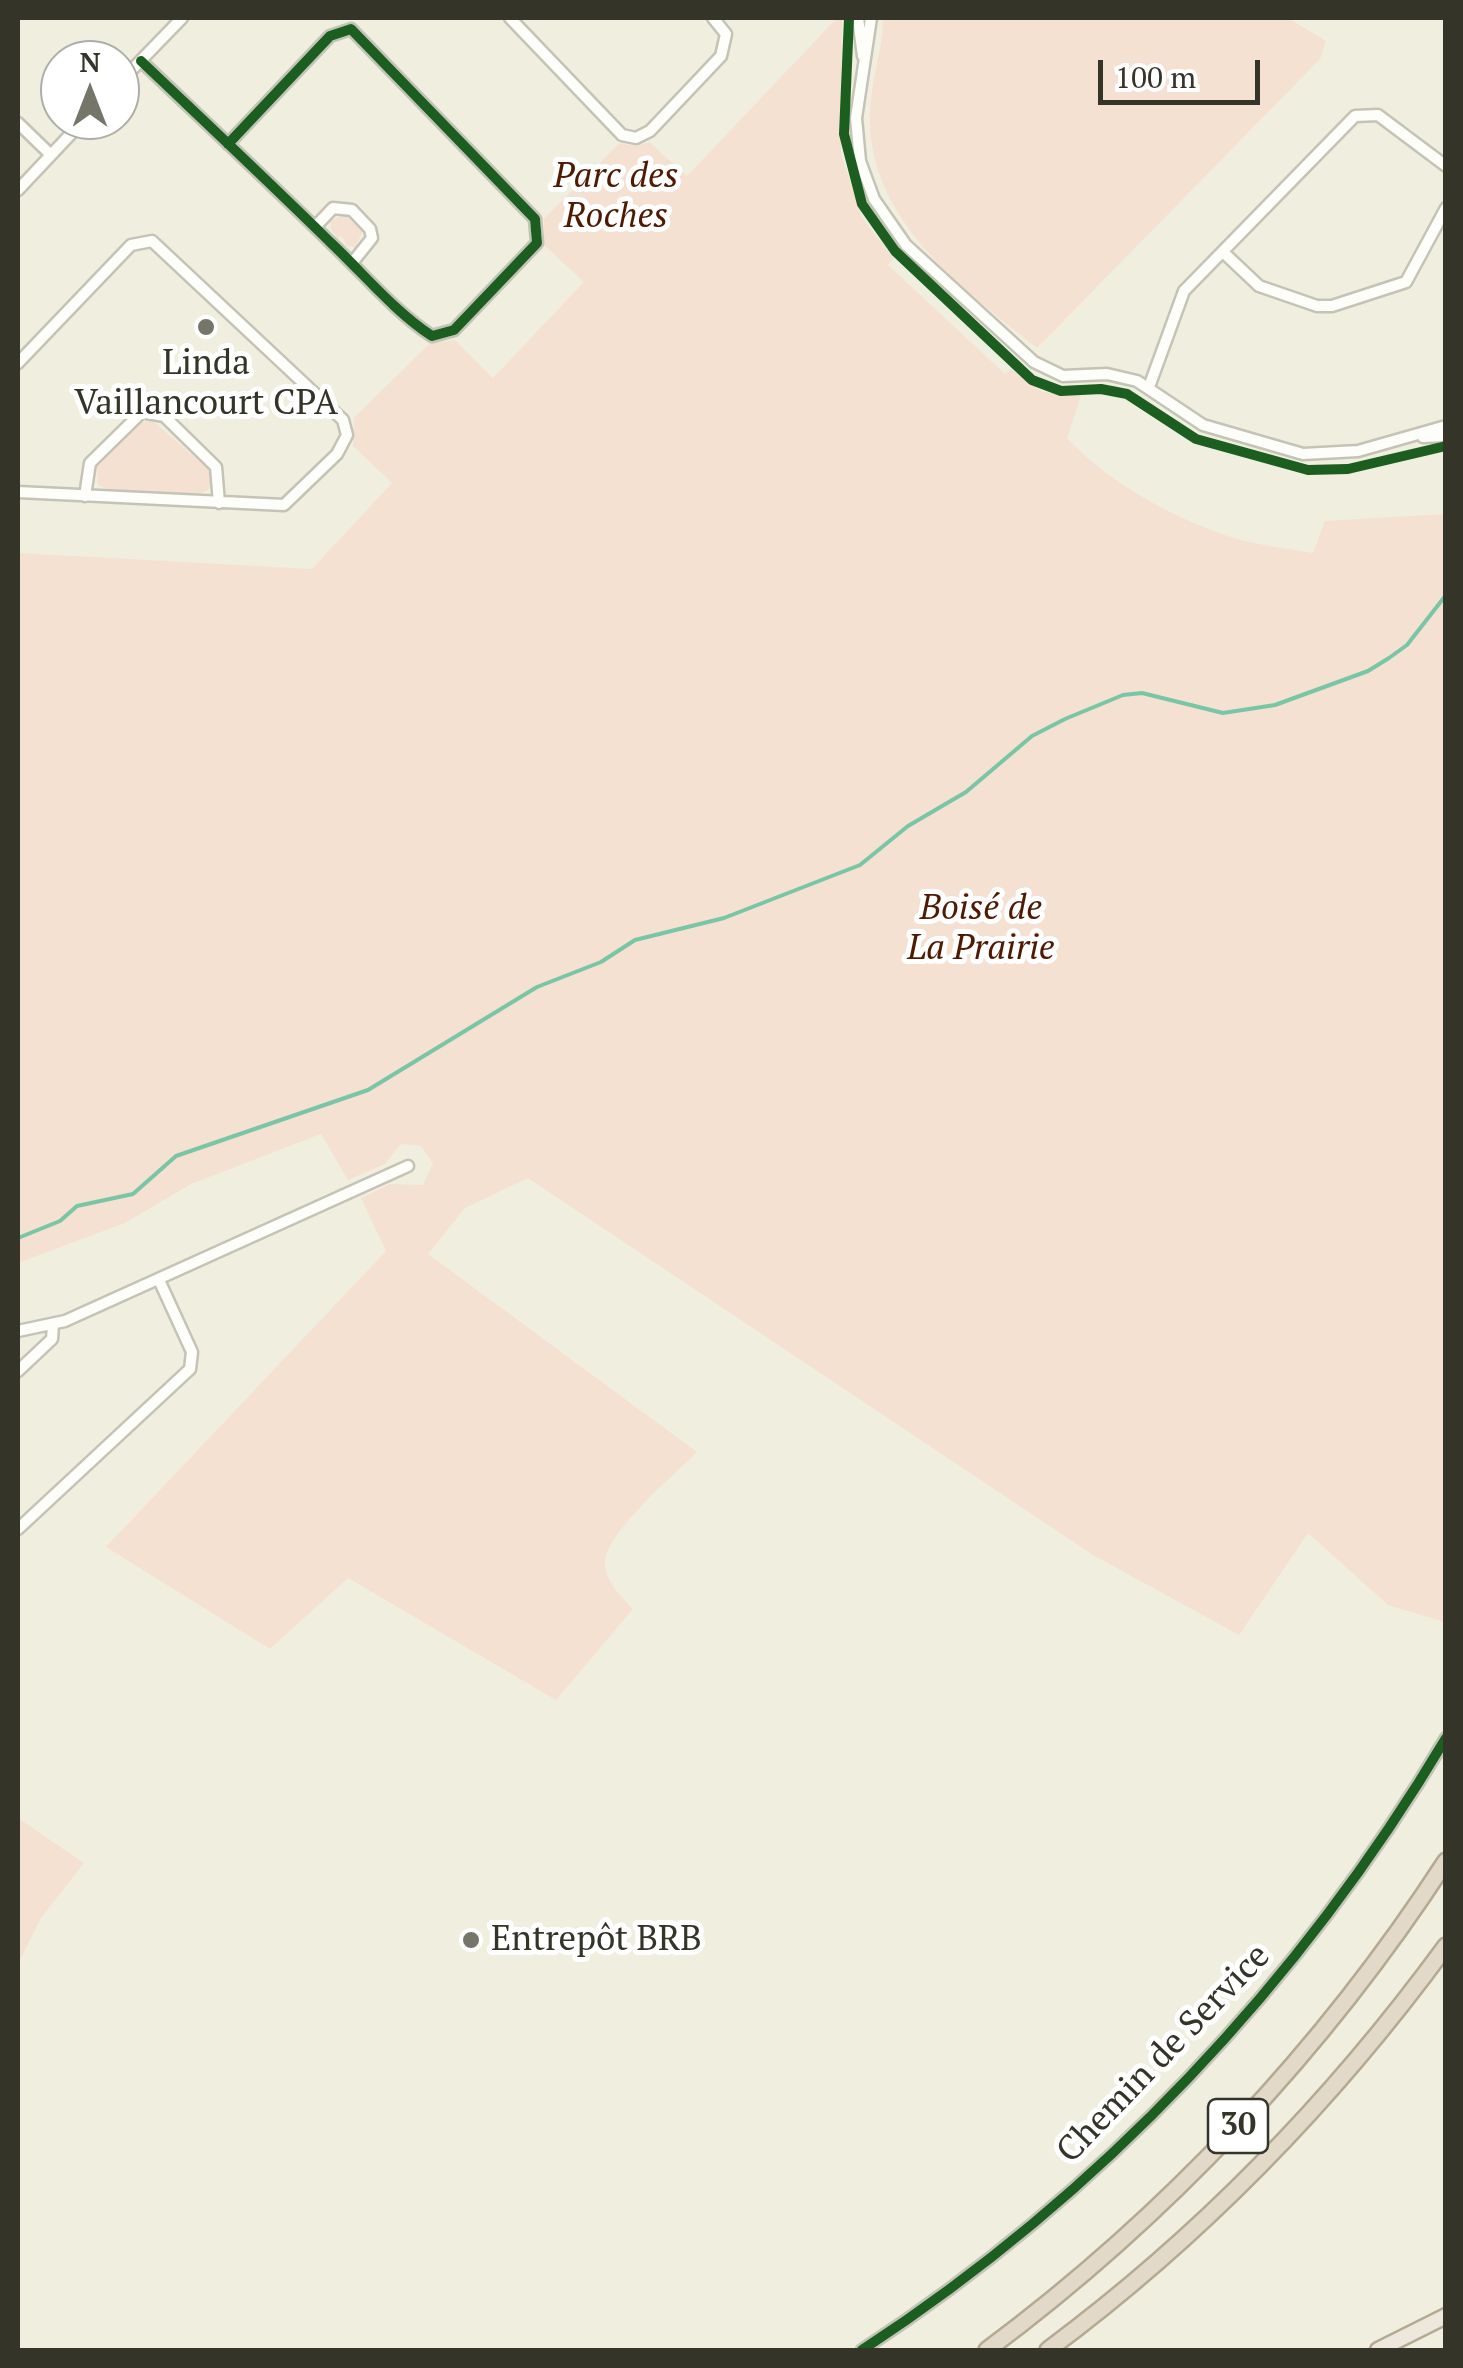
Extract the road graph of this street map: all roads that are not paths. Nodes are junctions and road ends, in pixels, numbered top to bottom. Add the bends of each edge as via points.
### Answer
1 (182, 18) edge
2 (510, 18) edge
3 (712, 18) edge
4 (858, 18) edge
5 (871, 18) edge
6 (863, 57) junction
7 (141, 61) joint
8 (18, 123) edge
9 (65, 140) edge
10 (228, 144) junction
11 (51, 155) junction
12 (1446, 166) edge
13 (18, 190) edge
14 (1446, 208) edge
15 (315, 226) junction
16 (1223, 252) junction
17 (352, 262) junction
18 (18, 340) edge
19 (29, 351) junction
20 (18, 363) edge
21 (1149, 387) junction
22 (1446, 426) edge
23 (1446, 436) edge
24 (1412, 438) junction
25 (18, 492) edge
26 (85, 496) junction
27 (219, 503) junction
28 (408, 1166) dead end
29 (159, 1280) junction
30 (53, 1325) junction
31 (18, 1331) edge
32 (18, 1372) edge
33 (18, 1529) edge
34 (1446, 1738) edge
35 (1446, 1861) edge
36 (1446, 1946) edge
37 (1446, 2316) edge
38 (862, 2350) edge
39 (986, 2350) edge
40 (1048, 2350) edge
41 (1378, 2350) edge

1 - 7 street
2 - 3 street via 622,135 636,138 650,132 724,52 726,34
4 - 6 street
5 - 6 street
6 - 21 street via 858,150 874,199 900,238 1047,370 1113,375
7 - 10 street
8 - 11 street
9 - 11 street
10 - 15 street
10 - 17 street via 330,36 351,29 539,229 534,246 442,337 427,333
11 - 13 street
12 - 16 street via 1378,116 1355,116
14 - 16 street via 1406,282 1332,306 1264,289
15 - 17 street
15 - 17 street via 337,207 352,210 372,238
16 - 21 street via 1181,297
18 - 19 street
19 - 20 street
19 - 27 street via 131,245 146,240 161,246 347,430 341,450 288,504
21 - 24 street via 1196,422 1303,454 1348,453
22 - 24 street
23 - 24 street
25 - 26 street
26 - 27 street
26 - 27 street via 93,459 147,411 164,416 216,467
28 - 29 street
29 - 30 street
29 - 33 street via 192,1352 190,1370
30 - 31 street
30 - 32 street via 52,1339
34 - 38 street, Chemin de Service via 1333,1908 1183,2085 1017,2239
35 - 39 highway, 30 via 1334,2015 1241,2123 1103,2256
36 - 40 highway, 30 via 1336,2083 1244,2181
37 - 41 main road

